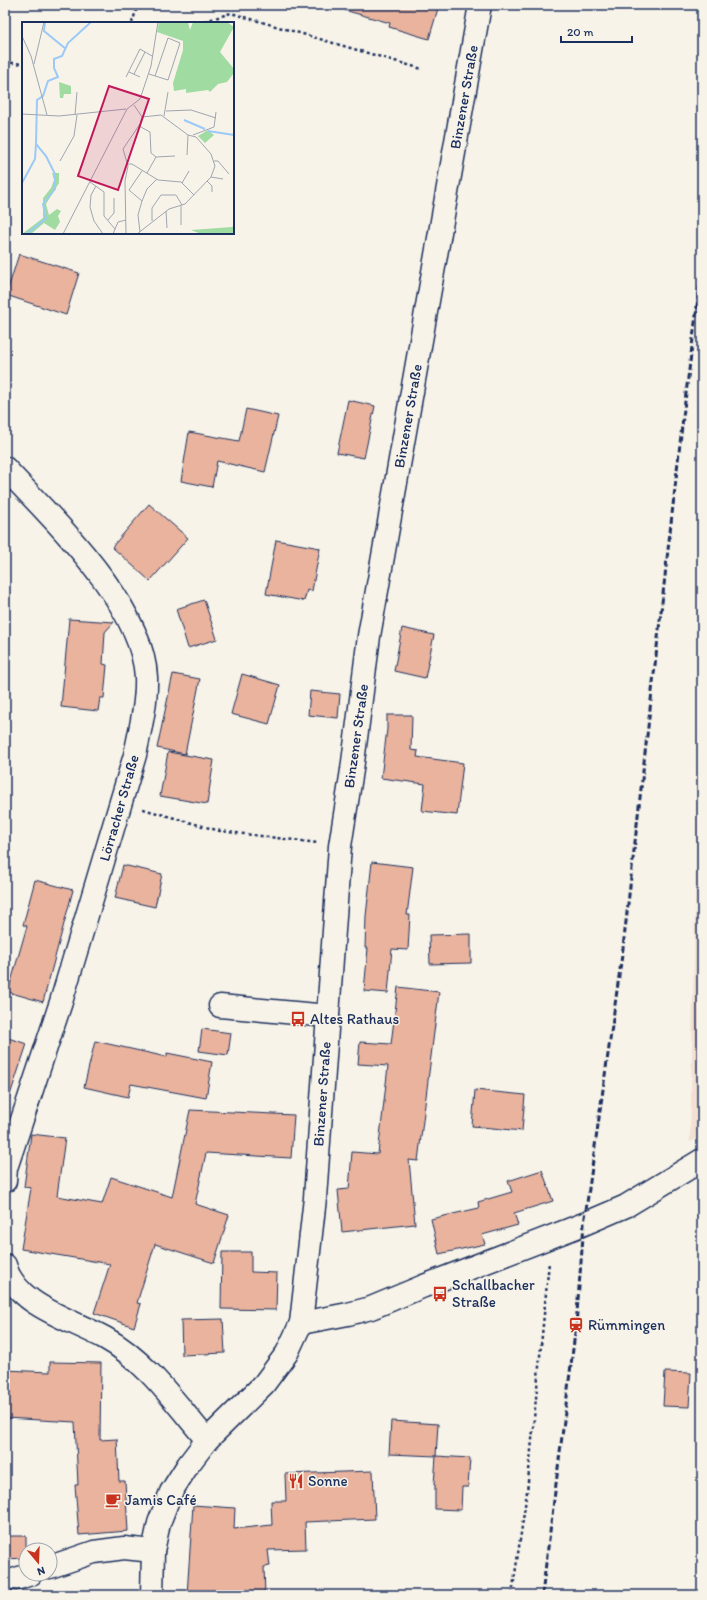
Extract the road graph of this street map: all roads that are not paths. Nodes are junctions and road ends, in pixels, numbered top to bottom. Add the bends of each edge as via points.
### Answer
1 (480, 5) edge
2 (5, 468) edge
3 (220, 1006) dead end
4 (328, 1016) junction
5 (12, 1132) edge
6 (702, 1160) edge
7 (5, 1181) edge
8 (5, 1265) edge
9 (13, 1295) edge
10 (300, 1323) junction
11 (207, 1440) junction
12 (153, 1551) junction
13 (58, 1564) edge
14 (152, 1595) edge

1 - 4 street, Binzener Straße via 369,636 340,846
2 - 5 street, Lörracher Straße via 86,556 124,611 139,643 146,676 143,716 135,755 63,994
3 - 4 street
4 - 10 street, Binzener Straße via 315,1198
5 - 7 street, Lörracher Straße
6 - 10 street via 626,1206 371,1308
8 - 9 street
9 - 11 street via 106,1338 138,1361
10 - 11 street, Binzener Straße via 287,1353 264,1384
11 - 12 street, Binzener Straße via 171,1492 159,1523
12 - 13 street via 124,1548 94,1552
12 - 14 street, Binzener Straße

